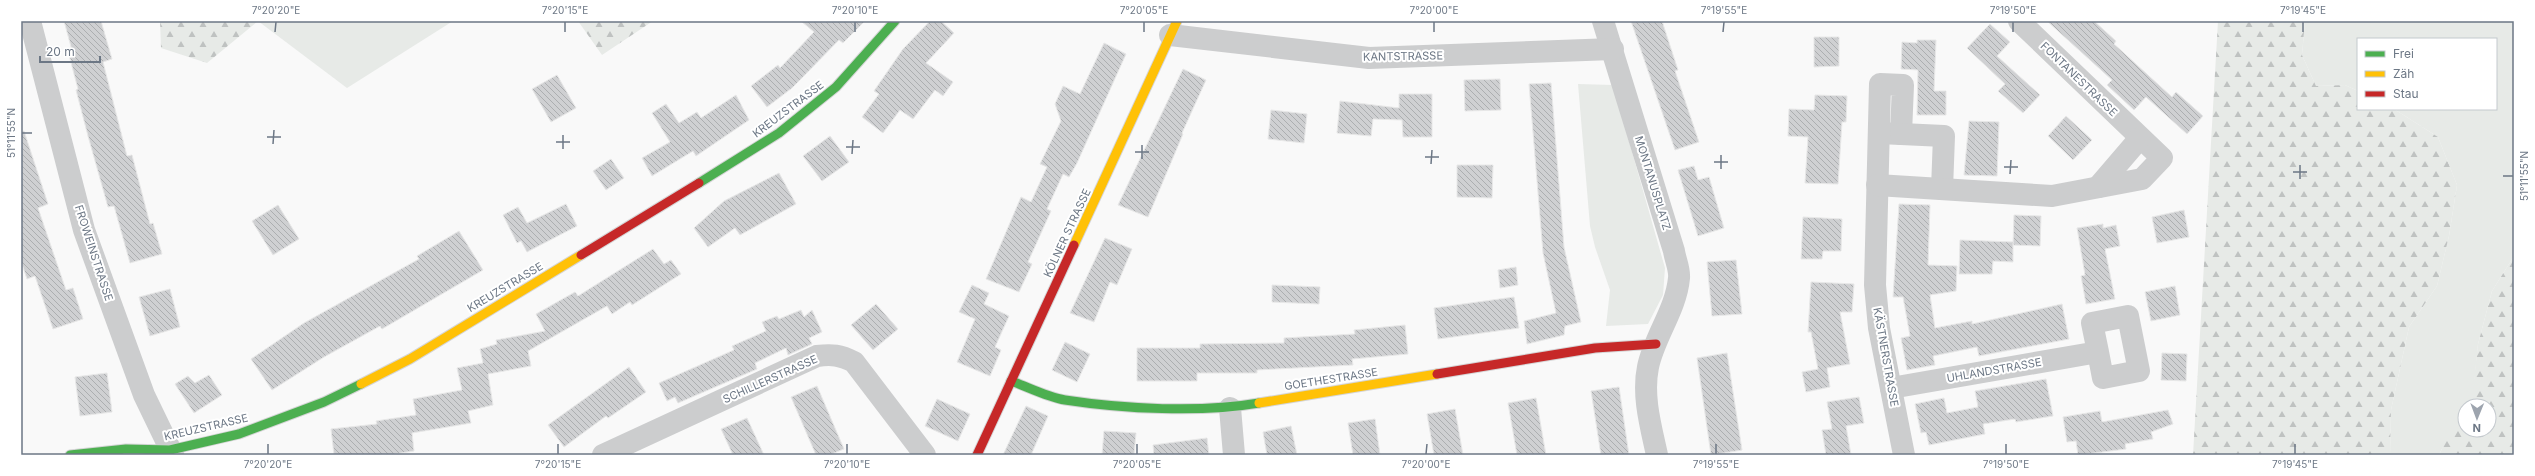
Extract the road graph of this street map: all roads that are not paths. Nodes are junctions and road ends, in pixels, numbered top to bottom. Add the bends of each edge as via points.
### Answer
1 (30, 21) edge
2 (895, 21) edge
3 (1603, 21) edge
4 (2019, 21) edge
5 (1174, 28) edge
6 (1613, 49) junction
7 (1879, 133) junction
8 (1901, 134) junction
9 (2140, 138) junction
10 (1877, 186) junction
11 (2098, 187) junction
12 (1942, 189) junction
13 (1656, 344) junction
14 (2098, 352) dead end
15 (1011, 381) junction
16 (1891, 388) junction
17 (1230, 408) junction
18 (171, 452) edge
19 (70, 455) edge
20 (603, 455) edge
21 (925, 455) edge
22 (977, 455) edge
23 (1234, 455) edge
24 (1657, 455) edge
25 (1904, 455) edge

1 - 18 street, FROWEINSTRASSE via 84,230 144,395
2 - 18 street, KREUZSTRASSE via 836,87 780,133 410,359 324,402 239,434
3 - 6 street, MONTANUSPLATZ
4 - 9 street, FONTANESTRASSE
5 - 6 street, KANTSTRASSE via 1369,58
5 - 15 street, KÖLNER STRASSE
6 - 13 street, MONTANUSPLATZ via 1674,251 1679,277 1668,318
7 - 8 street
7 - 8 street, KÄSTNERSTRASSE via 1880,84 1903,85
7 - 10 street, KÄSTNERSTRASSE
8 - 12 street via 1944,136
9 - 11 street
9 - 11 street, FONTANESTRASSE via 2162,158 2142,179
10 - 12 street
10 - 16 street, KÄSTNERSTRASSE via 1875,285 1879,328
11 - 12 street, FONTANESTRASSE via 2052,196
13 - 17 street, GOETHESTRASSE via 1595,348
13 - 24 street, MONTANUSPLATZ via 1648,366 1646,393
14 - 16 street, UHLANDSTRASSE
15 - 17 street, GOETHESTRASSE via 1064,400 1158,408
15 - 22 street, KÖLNER STRASSE
16 - 25 street, KÄSTNERSTRASSE
17 - 23 street
18 - 19 street, KREUZSTRASSE via 126,449
20 - 21 street, SCHILLERSTRASSE via 817,356 832,354 854,362

